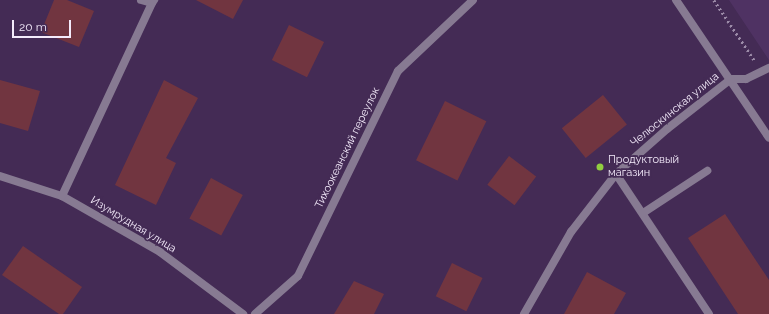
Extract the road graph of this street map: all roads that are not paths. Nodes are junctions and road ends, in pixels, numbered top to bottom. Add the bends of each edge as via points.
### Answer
1 (141, 0) edge
2 (473, 0) edge
3 (676, 0) edge
4 (153, 2) edge
5 (765, 70) edge
6 (730, 79) junction
7 (769, 138) edge
8 (707, 171) dead end
9 (616, 174) junction
10 (0, 176) edge
11 (62, 196) junction
12 (643, 213) junction
13 (243, 314) edge
14 (255, 314) edge
15 (524, 314) edge
16 (709, 314) edge

1 - 4 street
2 - 14 street, Тихоокеанский переулок via 398,71 298,276
3 - 6 street
4 - 11 street
5 - 6 street via 746,79
6 - 7 street
6 - 9 street, Челюскинская улица
8 - 12 street
9 - 12 street
9 - 15 street, Челюскинская улица via 571,232
10 - 11 street, Изумрудная улица
11 - 13 street, Изумрудная улица via 160,252
12 - 16 street

